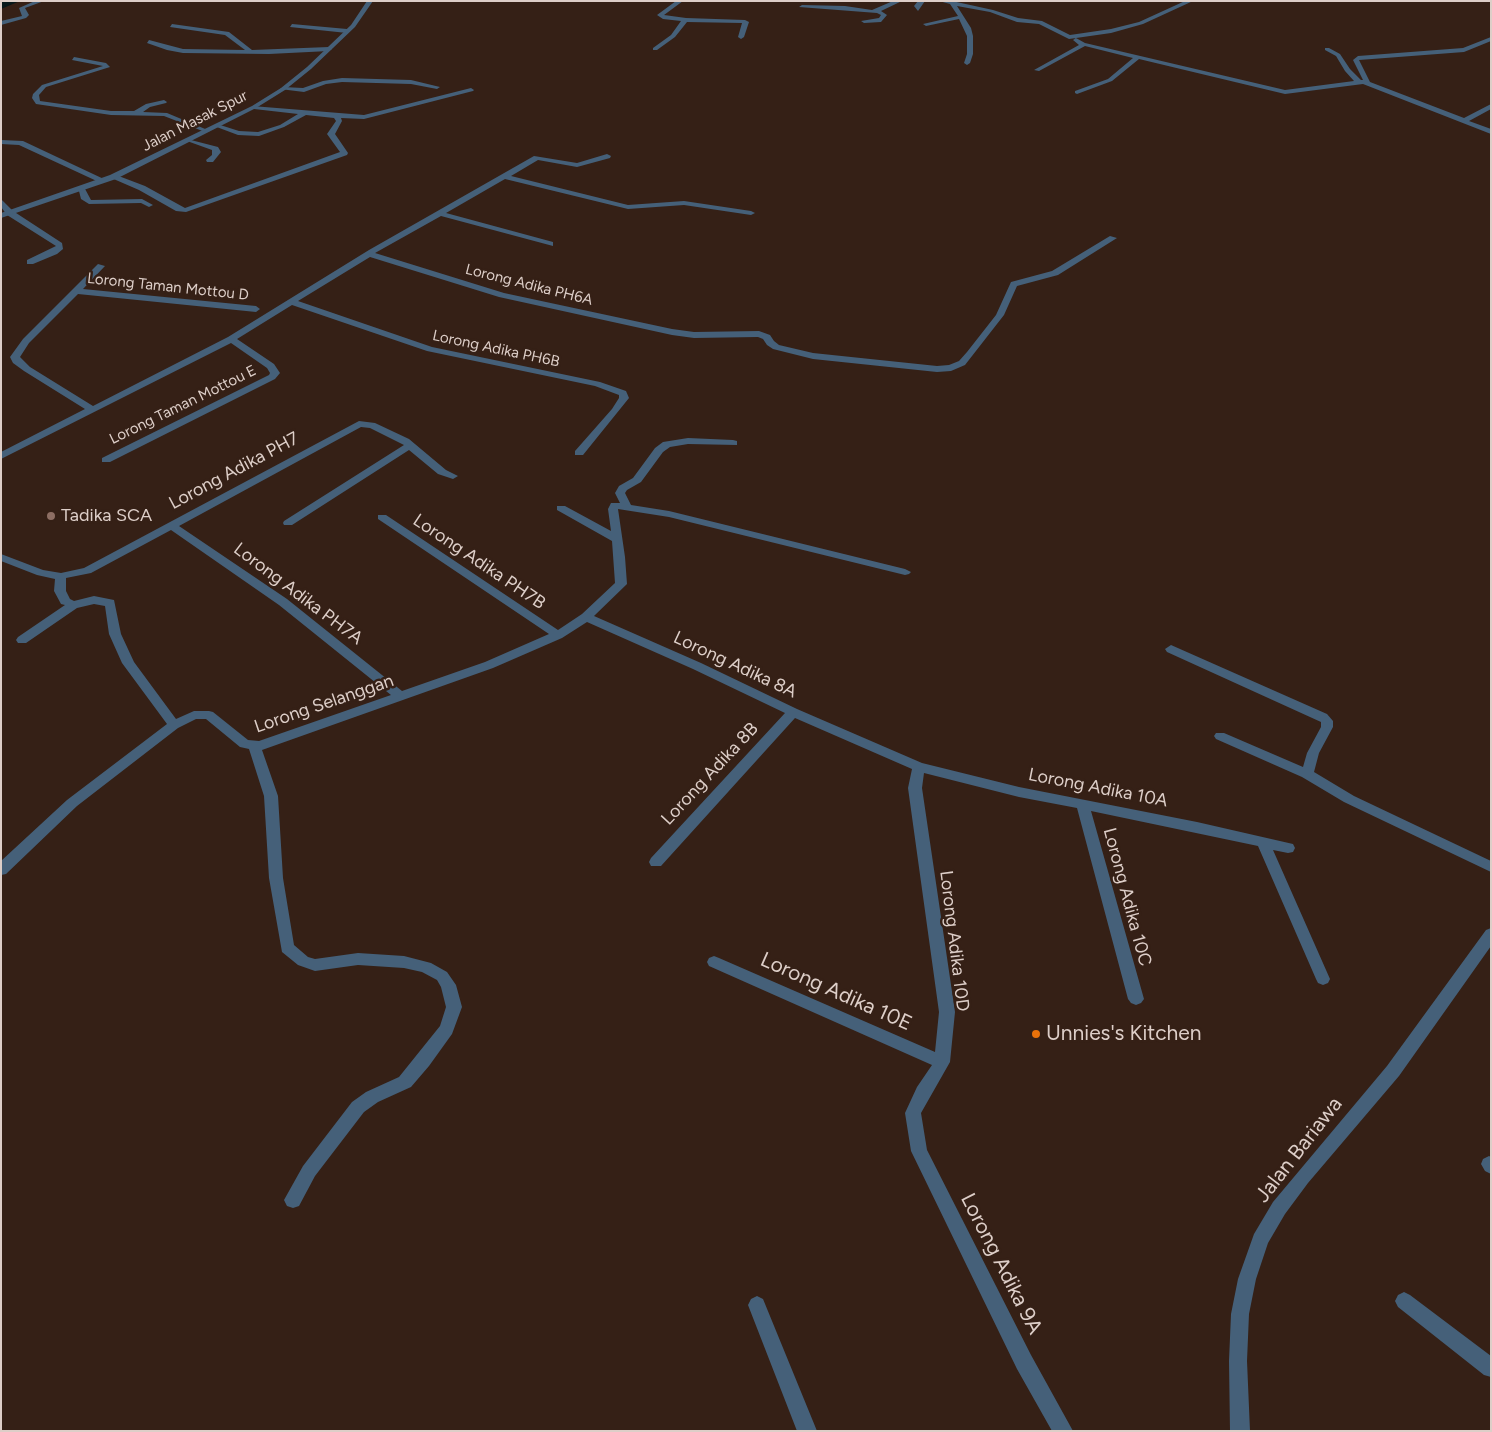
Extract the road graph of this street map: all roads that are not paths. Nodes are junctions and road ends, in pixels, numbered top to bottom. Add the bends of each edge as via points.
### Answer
1 (41, 1) edge
2 (370, 1) edge
3 (680, 1) edge
4 (898, 1) edge
5 (922, 1) edge
6 (942, 1) edge
7 (1190, 1) edge
8 (953, 4) junction
9 (802, 7) dead end
10 (918, 9) dead end
11 (878, 11) junction
12 (961, 17) junction
13 (686, 20) junction
14 (864, 21) dead end
15 (1, 24) edge
16 (926, 24) dead end
17 (172, 26) dead end
18 (292, 26) dead end
19 (347, 31) junction
20 (741, 37) dead end
21 (1069, 37) junction
22 (1491, 39) edge
23 (149, 42) dead end
24 (1083, 44) junction
25 (328, 49) junction
26 (655, 49) dead end
27 (1327, 49) dead end
28 (250, 51) junction
29 (1137, 58) junction
30 (74, 59) dead end
31 (966, 63) dead end
32 (1037, 70) dead end
33 (1362, 82) junction
34 (437, 87) dead end
35 (284, 89) junction
36 (471, 90) dead end
37 (1077, 92) dead end
38 (164, 102) dead end
39 (1491, 106) edge
40 (254, 107) junction
41 (304, 113) junction
42 (134, 114) junction
43 (336, 116) junction
44 (1464, 122) junction
45 (1491, 123) edge
46 (1473, 125) junction
47 (217, 126) junction
48 (207, 131) junction
49 (1491, 132) edge
50 (189, 140) junction
51 (1, 142) edge
52 (1, 148) edge
53 (41, 150) junction
54 (607, 156) dead end
55 (210, 160) dead end
56 (112, 177) junction
57 (505, 177) junction
58 (104, 180) junction
59 (81, 188) junction
60 (1, 202) edge
61 (149, 205) dead end
62 (751, 213) dead end
63 (5, 214) edge
64 (442, 214) junction
65 (1113, 238) dead end
66 (550, 244) dead end
67 (369, 254) junction
68 (30, 262) dead end
69 (101, 266) dead end
70 (76, 291) junction
71 (291, 302) junction
72 (256, 309) dead end
73 (230, 339) junction
74 (93, 410) junction
75 (733, 443) dead end
76 (410, 444) junction
77 (578, 454) dead end
78 (1, 456) edge
79 (106, 460) dead end
80 (452, 476) dead end
81 (626, 505) junction
82 (561, 508) dead end
83 (382, 517) dead end
84 (288, 523) dead end
85 (171, 525) junction
86 (617, 539) junction
87 (1, 557) edge
88 (905, 572) dead end
89 (61, 576) junction
90 (73, 605) junction
91 (586, 617) junction
92 (558, 635) junction
93 (22, 640) dead end
94 (1171, 649) dead end
95 (400, 696) junction
96 (793, 712) junction
97 (174, 725) junction
98 (1220, 736) dead end
99 (254, 747) junction
100 (902, 760) joint
101 (919, 767) junction
102 (1307, 774) junction
103 (1083, 805) junction
104 (1263, 842) junction
105 (1288, 848) dead end
106 (656, 862) dead end
107 (1491, 867) edge
108 (1, 870) edge
109 (1491, 934) edge
110 (714, 962) dead end
111 (1322, 979) dead end
112 (1136, 999) dead end
113 (942, 1062) junction
114 (913, 1113) joint
115 (293, 1200) dead end
116 (1404, 1301) dead end
117 (757, 1306) dead end
118 (1491, 1368) edge
119 (807, 1431) edge
120 (1062, 1431) edge
121 (1240, 1431) edge

1 - 15 street via 23,7 24,17
2 - 19 street, Jalan Masak Spur
3 - 13 street via 660,15
4 - 11 street
5 - 10 street
6 - 8 street
7 - 21 street via 1141,23
8 - 12 street
8 - 21 street via 992,11 1017,20 1040,22
9 - 11 street
11 - 14 street via 884,15 881,20
12 - 16 street
12 - 31 street via 971,42
13 - 20 street via 744,21
13 - 26 street via 673,36
17 - 28 street via 221,31
18 - 19 street
19 - 25 street, Jalan Masak Spur
21 - 24 street
22 - 33 street via 1464,50 1358,58 1357,62 1368,78
23 - 28 street via 174,50
24 - 29 street
24 - 32 street
25 - 28 street
25 - 35 street, Jalan Masak Spur
27 - 33 street via 1338,55 1347,70
29 - 33 street via 1280,92
29 - 37 street via 1116,77
30 - 42 street via 104,64 107,68 44,86 36,94 38,103
33 - 44 street
34 - 35 street via 411,82 342,80 304,90
35 - 40 street, Jalan Masak Spur
36 - 43 street via 364,117
38 - 42 street via 148,105
39 - 44 street
40 - 41 street
40 - 47 street, Jalan Masak Spur
41 - 43 street
41 - 47 street via 282,126 258,134 238,133
42 - 48 street via 165,114
43 - 56 street via 339,121 331,134 344,152 341,156 190,209 179,209 142,188
44 - 46 street
45 - 46 street
46 - 49 street
47 - 48 street, Jalan Masak Spur
48 - 50 street, Jalan Masak Spur
50 - 55 street via 215,149 215,156
50 - 56 street, Jalan Masak Spur
51 - 53 street via 20,142
52 - 53 street
53 - 58 street
54 - 57 street via 576,165 537,158
56 - 58 street, Jalan Masak Spur
57 - 62 street via 628,207 684,203
57 - 64 street
58 - 59 street, Jalan Masak Spur
59 - 61 street via 85,199 90,202 142,201
59 - 63 street, Jalan Masak Spur
60 - 63 street
63 - 68 street via 60,247
64 - 66 street
64 - 67 street
65 - 67 street, Lorong Adika PH6A via 1054,273 1014,284 1006,305 962,363 937,369 813,356 776,347 759,334 684,334 502,295
67 - 71 street
69 - 70 street
70 - 72 street, Lorong Taman Mottou D
70 - 74 street via 26,341 15,357 27,369
71 - 73 street
71 - 77 street, Lorong Adika PH6B via 430,349 623,392 624,398 615,411
73 - 74 street
73 - 79 street, Lorong Taman Mottou E via 271,366 275,373 272,377
74 - 78 street
75 - 81 street via 688,441 667,444 636,480 623,488 620,493
76 - 80 street via 442,472
76 - 84 street
76 - 85 street, Lorong Adika PH7 via 372,425 354,426
81 - 86 street, Lorong Selanggan via 615,505 613,509
81 - 88 street
82 - 86 street
83 - 92 street, Lorong Adika PH7B
85 - 89 street, Lorong Adika PH7 via 87,571
85 - 95 street, Lorong Adika PH7A via 282,602
86 - 91 street, Lorong Selanggan via 620,584
87 - 89 street, Lorong Adika PH7 via 41,573
89 - 90 street via 60,590 65,601
90 - 93 street
90 - 97 street via 94,600 110,603 115,634 128,664
91 - 92 street, Lorong Selanggan
91 - 96 street, Lorong Adika 8A
92 - 95 street, Lorong Selanggan via 488,665
94 - 102 street via 1325,719 1327,727 1313,753
95 - 99 street, Lorong Selanggan
96 - 100 street, Lorong Adika 8A
96 - 106 street, Lorong Adika 8B
97 - 99 street, Lorong Selanggan via 194,714 209,715 245,744
97 - 108 street, Lorong Selanggan via 72,803
98 - 102 street
99 - 115 street via 270,796 276,878 287,948 303,962 316,965 358,959 426,967 442,976 454,1007 448,1029 423,1061 405,1082 358,1107 309,1171
100 - 101 street, Lorong Adika 10A
101 - 103 street, Lorong Adika 10A
101 - 113 street, Lorong Adika 10D via 915,788 947,1012
102 - 107 street via 1349,799
103 - 104 street, Lorong Adika 10A
103 - 112 street, Lorong Adika 10C
104 - 105 street, Lorong Adika 10A
104 - 111 street
109 - 121 street, Jalan Bariawa via 1393,1071 1296,1185 1260,1240 1240,1314
110 - 113 street, Lorong Adika 10E
113 - 114 street, Lorong Adika 10D
114 - 120 street, Lorong Adika 9A via 919,1152
116 - 118 street
117 - 119 street

